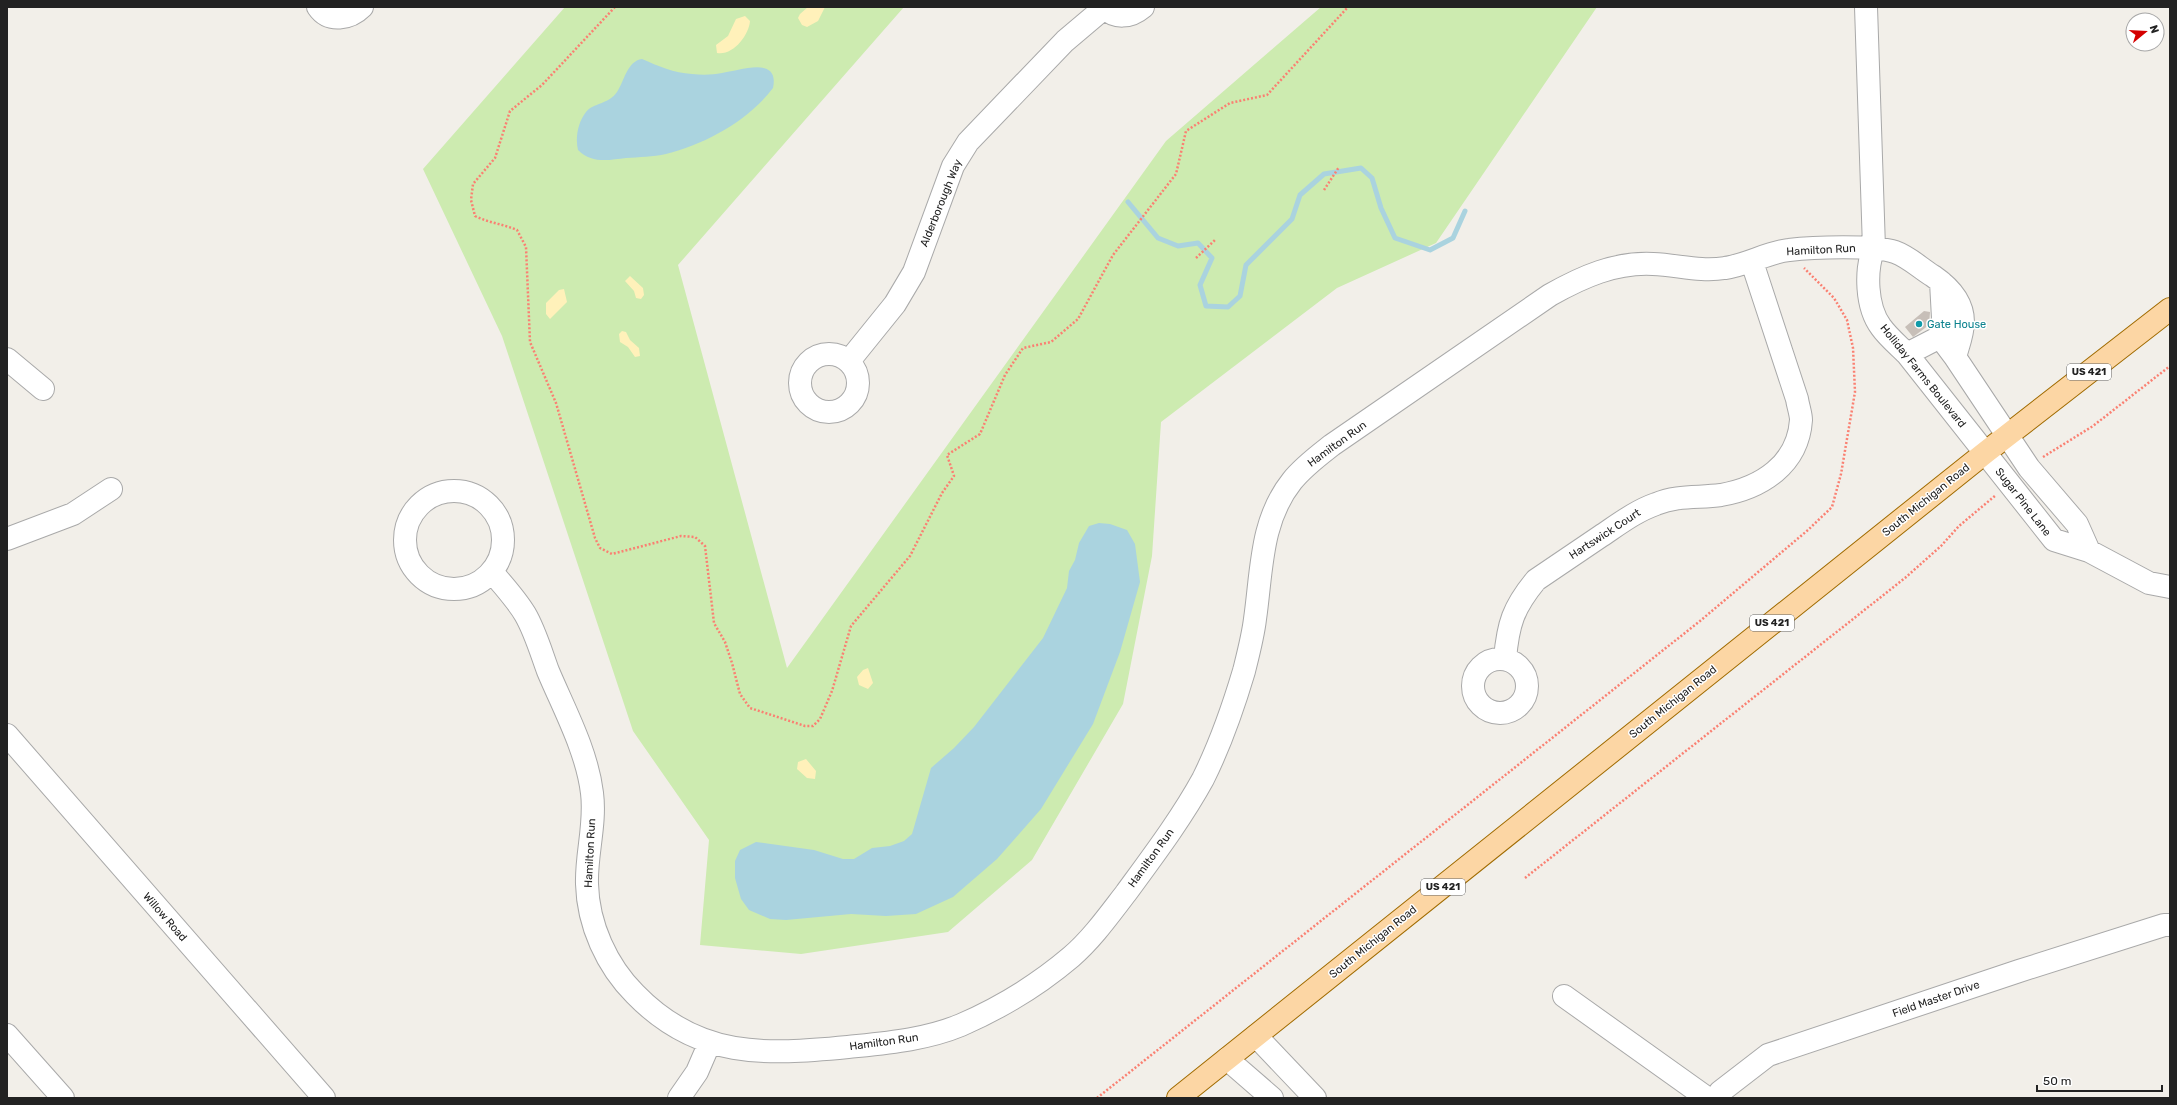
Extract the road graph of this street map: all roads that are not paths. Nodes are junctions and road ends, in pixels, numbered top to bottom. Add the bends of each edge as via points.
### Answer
1 (318, 7) edge
2 (362, 7) edge
3 (1143, 7) edge
4 (1866, 7) edge
5 (1104, 8) edge
6 (1874, 248) junction
7 (1752, 262) junction
8 (2170, 309) edge
9 (1951, 336) junction
10 (1907, 354) junction
11 (7, 359) edge
12 (849, 361) dead end
13 (43, 389) dead end
14 (2008, 436) junction
15 (1986, 452) junction
16 (111, 489) dead end
17 (7, 539) edge
18 (2089, 551) junction
19 (492, 572) junction
20 (2170, 588) edge
21 (1505, 659) dead end
22 (7, 735) edge
23 (2170, 925) edge
24 (1564, 996) dead end
25 (7, 1035) edge
26 (1256, 1036) junction
27 (710, 1042) junction
28 (1227, 1059) junction
29 (63, 1098) edge
30 (324, 1098) edge
31 (679, 1098) edge
32 (1178, 1098) edge
33 (1272, 1098) edge
34 (1315, 1098) edge
35 (1707, 1098) edge
36 (1716, 1098) edge

1 - 2 street via 336,18 350,16
3 - 5 street via 1128,16 1115,14
4 - 6 street, Holliday Farms Boulevard
5 - 12 street, Alderborough Way via 1065,41 968,142 953,166 914,272 895,304
6 - 7 street, Hamilton Run via 1788,250
6 - 9 street via 1894,252 1909,259 1941,282 1958,300 1963,321
6 - 10 street, Holliday Farms Boulevard via 1869,273 1873,310 1880,326
7 - 21 street, Hartswick Court via 1797,400 1801,420 1797,440 1788,458 1772,476 1739,491 1676,498 1636,512 1536,580 1523,596 1508,629
7 - 27 street, Hamilton Run via 1702,270 1653,264 1631,265 1610,268 1572,283 1550,295 1332,445 1294,478 1272,514 1267,532 1255,624 1244,671 1227,722 1203,778 1162,844 1105,920 1074,954 1040,981 998,1008 957,1027 920,1038 779,1052 732,1049
8 - 14 main road, South Michigan Road / US 421
9 - 10 street
9 - 14 street via 1955,357
10 - 15 street, Holliday Farms Boulevard
11 - 13 street
14 - 15 main road, South Michigan Road / US 421
14 - 18 street via 2030,468 2077,524
15 - 18 street, Sugar Pine Lane via 2008,485 2054,540
15 - 26 main road, South Michigan Road / US 421
16 - 17 street via 73,514
18 - 20 street, Sugar Pine Lane via 2149,583
19 - 19 street via 500,557 503,540 500,524 492,509 479,498 464,492 452,491 430,496 417,507 409,520 405,535 406,551 412,566 422,578 435,586 450,589 466,588 480,582
19 - 27 street, Hamilton Run via 525,615 586,761 592,793 593,822 587,887 596,932 604,953 635,995 667,1021 699,1039
22 - 30 street, Willow Road
23 - 36 street, Field Master Drive via 2019,971 1768,1055 1720,1092
24 - 35 street
25 - 29 street
26 - 28 main road, South Michigan Road / US 421
26 - 34 street
27 - 31 street via 697,1072
28 - 32 main road, South Michigan Road / US 421
28 - 33 street

